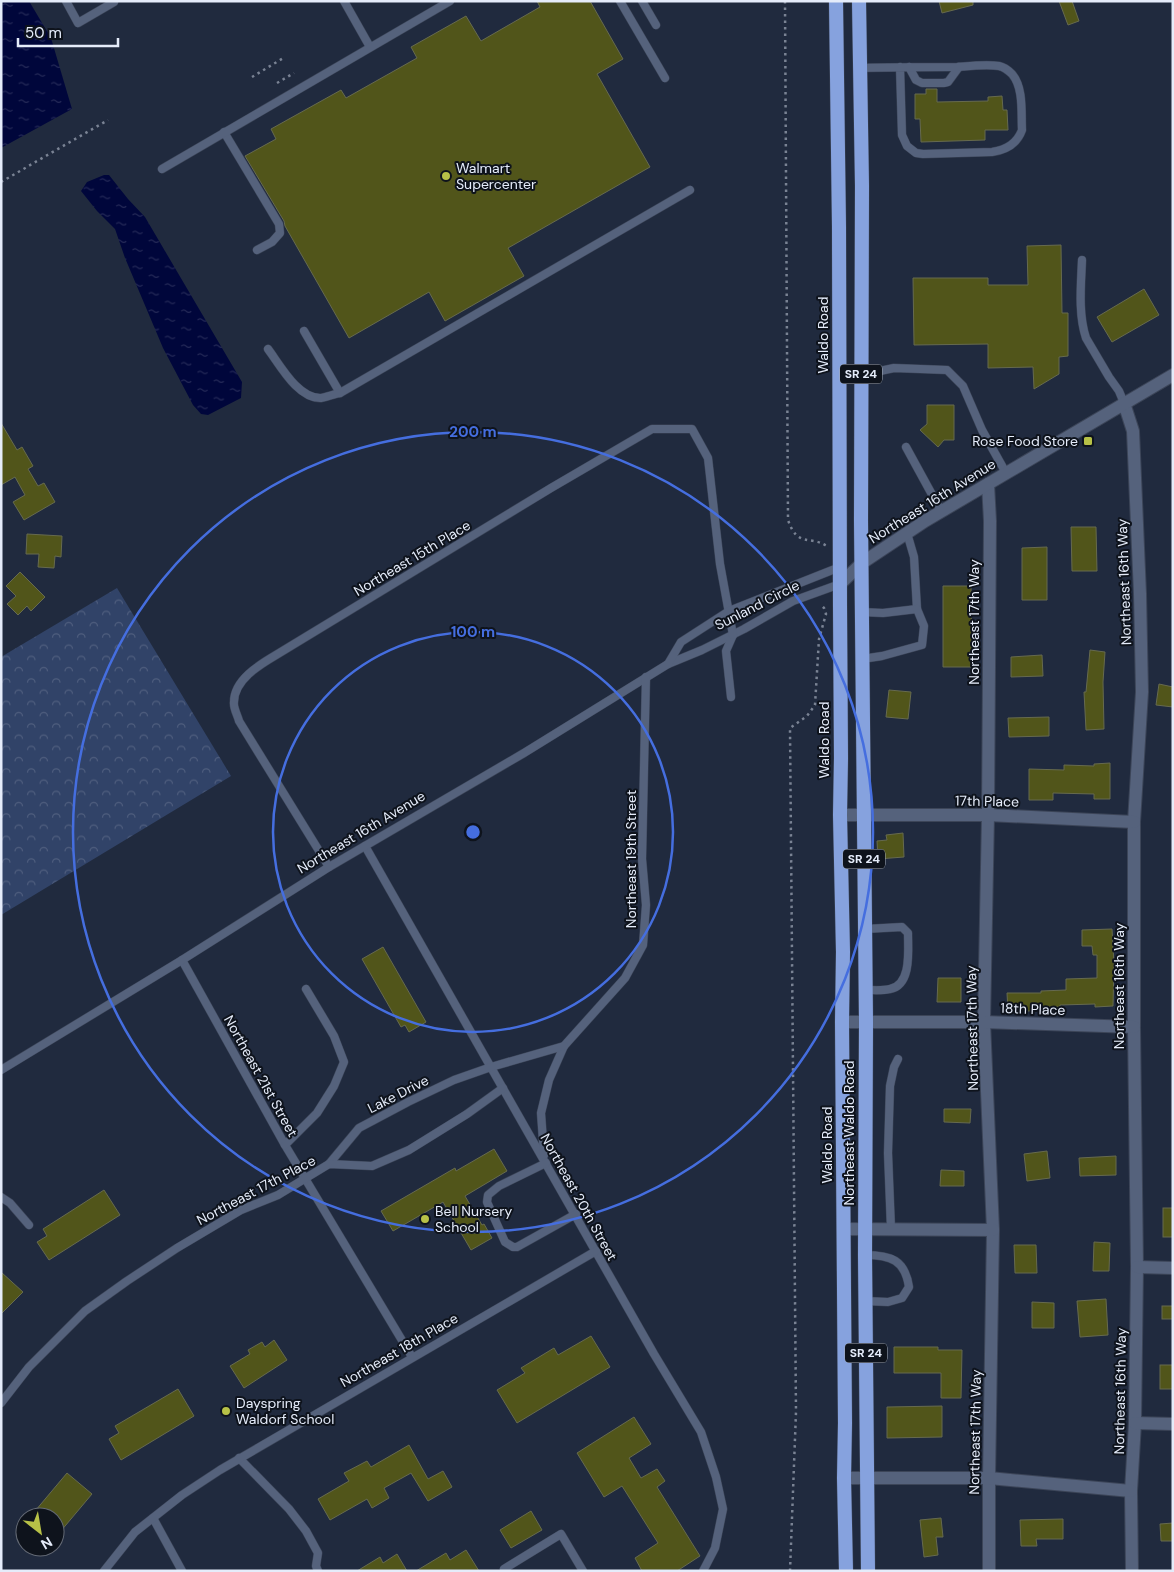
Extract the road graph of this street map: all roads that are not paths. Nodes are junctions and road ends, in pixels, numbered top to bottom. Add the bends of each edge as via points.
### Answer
1 (66, 1) edge
2 (344, 1) edge
3 (450, 1) edge
4 (620, 1) edge
5 (642, 1) edge
6 (836, 1) edge
7 (859, 1) edge
8 (114, 2) edge
9 (656, 25) dead end
10 (370, 47) junction
11 (900, 67) junction
12 (909, 67) junction
13 (959, 67) junction
14 (860, 68) junction
15 (665, 78) dead end
16 (224, 132) junction
17 (162, 169) dead end
18 (690, 190) dead end
19 (257, 250) dead end
20 (1082, 260) dead end
21 (304, 330) dead end
22 (268, 349) dead end
23 (861, 375) junction
24 (1173, 375) edge
25 (340, 393) junction
26 (1124, 403) junction
27 (906, 447) dead end
28 (1006, 473) junction
29 (988, 484) junction
30 (941, 512) junction
31 (907, 533) junction
32 (862, 563) junction
33 (840, 567) junction
34 (840, 584) junction
35 (917, 609) junction
36 (728, 611) junction
37 (862, 612) junction
38 (733, 635) junction
39 (862, 659) junction
40 (668, 664) junction
41 (646, 677) junction
42 (731, 698) dead end
43 (840, 815) junction
44 (863, 815) junction
45 (988, 815) junction
46 (1134, 822) junction
47 (366, 846) junction
48 (329, 867) junction
49 (865, 929) junction
50 (182, 960) junction
51 (306, 989) dead end
52 (866, 990) junction
53 (842, 1022) junction
54 (866, 1022) junction
55 (984, 1022) junction
56 (1134, 1027) junction
57 (564, 1046) junction
58 (898, 1058) dead end
59 (491, 1067) junction
60 (1, 1070) edge
61 (503, 1088) junction
62 (285, 1145) junction
63 (545, 1161) junction
64 (329, 1164) junction
65 (306, 1179) junction
66 (1, 1196) edge
67 (576, 1214) junction
68 (29, 1225) dead end
69 (843, 1228) junction
70 (865, 1229) junction
71 (891, 1229) junction
72 (993, 1230) junction
73 (596, 1251) junction
74 (865, 1254) junction
75 (1137, 1267) junction
76 (1173, 1268) edge
77 (866, 1301) junction
78 (412, 1357) junction
79 (1, 1403) edge
80 (1135, 1423) junction
81 (1173, 1424) edge
82 (239, 1458) junction
83 (844, 1478) junction
84 (866, 1478) junction
85 (989, 1478) junction
86 (1131, 1491) junction
87 (153, 1518) junction
88 (504, 1569) dead end
89 (104, 1571) edge
90 (182, 1571) edge
91 (318, 1571) edge
92 (583, 1571) edge
93 (703, 1571) edge
94 (846, 1571) edge
95 (868, 1571) edge
96 (989, 1571) edge
97 (1132, 1571) edge

1 - 8 lane via 78,23
2 - 10 lane
3 - 10 lane
4 - 15 lane
5 - 9 lane
6 - 33 highway, Waldo Road / SR 24
7 - 14 highway, SR 24
10 - 16 lane
11 - 12 lane
11 - 13 lane via 902,134 911,150 923,154 992,152 1008,148 1020,137 1022,130 1018,87 1011,74 998,66
11 - 14 lane
12 - 13 lane
12 - 13 lane via 922,83 944,83
14 - 23 highway, SR 24
16 - 17 lane
16 - 19 lane via 279,224 280,233
18 - 25 lane
20 - 26 lane via 1081,299 1086,338
21 - 25 lane
22 - 25 lane via 305,395 320,398
23 - 28 lane via 894,368 947,370 963,386
23 - 32 highway, SR 24
24 - 26 street, Northeast 16th Avenue
26 - 28 street, Northeast 16th Avenue
26 - 46 street, Northeast 16th Way via 1132,431 1140,594 1142,692
27 - 30 lane
28 - 29 street, Northeast 16th Avenue
29 - 30 street, Northeast 16th Avenue
29 - 45 street, Northeast 17th Way
30 - 31 street, Northeast 16th Avenue
31 - 32 street, Northeast 16th Avenue
31 - 35 lane via 914,557
32 - 33 street, Sunland Circle
32 - 34 street, Sunland Circle
32 - 37 highway, SR 24
33 - 34 highway, Waldo Road / SR 24
33 - 36 lane, Sunland Circle
34 - 38 lane, Sunland Circle via 793,601
34 - 43 highway, Waldo Road / SR 24
35 - 37 lane
35 - 39 lane via 924,626 922,645
36 - 38 lane
36 - 40 lane, Northeast 16th Avenue via 681,642
36 - 48 lane, Northeast 15th Place via 708,458 692,429 652,429 254,669 239,685 234,703 239,721
37 - 39 highway, SR 24
38 - 40 lane, Sunland Circle
38 - 42 lane via 726,651
39 - 44 highway, Northeast Waldo Road / SR 24
40 - 41 lane, Northeast 16th Avenue
41 - 47 lane, Northeast 16th Avenue
41 - 57 lane, Northeast 19th Street via 642,858 646,905 643,944 625,978
43 - 44 street, 17th Place
43 - 53 highway, Waldo Road / SR 24
44 - 45 street, 17th Place
44 - 49 highway, Northeast Waldo Road / SR 24
45 - 46 street, 17th Place
45 - 55 street, Northeast 17th Way
46 - 56 street, Northeast 16th Way
47 - 48 lane, Northeast 16th Avenue
47 - 59 lane, Northeast 20th Street
48 - 50 lane, Northeast 16th Avenue
49 - 52 highway, Northeast Waldo Road / SR 24
49 - 52 lane via 902,927 908,933 906,973 900,984 891,989
50 - 60 lane, Northeast 16th Avenue
50 - 62 lane, Northeast 21st Street
51 - 62 lane via 334,1036 344,1062 334,1086 317,1112
52 - 54 highway, Northeast Waldo Road / SR 24
53 - 54 street, 18th Place
53 - 69 highway, Waldo Road / SR 24
54 - 55 street, 18th Place
54 - 70 highway, Northeast Waldo Road / SR 24
55 - 56 street, 18th Place
55 - 72 street, Northeast 17th Way
56 - 75 street, Northeast 16th Way
57 - 59 lane, Lake Drive
57 - 63 lane, Northeast 19th Street via 549,1080 541,1113
58 - 71 lane via 890,1086
59 - 61 lane, Northeast 20th Street
59 - 64 lane, Lake Drive via 454,1080 359,1128
61 - 63 lane, Northeast 20th Street
61 - 64 lane, Northeast 17th Place via 402,1153 372,1166
62 - 65 lane, Northeast 21st Street
63 - 67 lane, Northeast 20th Street
63 - 67 lane via 499,1186 488,1196 487,1202 505,1242 517,1247
64 - 65 lane, Northeast 17th Place
65 - 78 lane, Northeast 21st Street
65 - 79 lane, Northeast 17th Place via 278,1195 240,1210 127,1280 86,1311 29,1366
66 - 68 lane
67 - 73 lane, Northeast 20th Street
69 - 70 street
69 - 83 highway, Waldo Road / SR 24
70 - 71 street
70 - 74 highway, Northeast Waldo Road / SR 24
71 - 72 street
72 - 85 street, Northeast 17th Way
73 - 78 lane, Northeast 18th Place
73 - 93 lane, Northeast 20th Street via 701,1432 723,1509 715,1548
74 - 77 highway, Northeast Waldo Road / SR 24
74 - 77 lane via 882,1255 900,1263 908,1276 909,1287 902,1298 888,1302
75 - 76 street
75 - 80 street, Northeast 16th Way
77 - 84 highway, Northeast Waldo Road / SR 24
78 - 82 lane, Northeast 18th Place
80 - 81 street
80 - 86 street, Northeast 16th Way
82 - 87 lane, Northeast 18th Place
82 - 91 lane via 306,1530 318,1553
83 - 84 street
83 - 94 highway, SR 24
84 - 85 street
84 - 95 highway, Northeast Waldo Road / SR 24
85 - 86 street
85 - 96 street, Northeast 17th Way
86 - 97 street, Northeast 16th Way
87 - 89 lane, Northeast 18th Place via 134,1532
87 - 90 lane
88 - 92 lane via 561,1534

